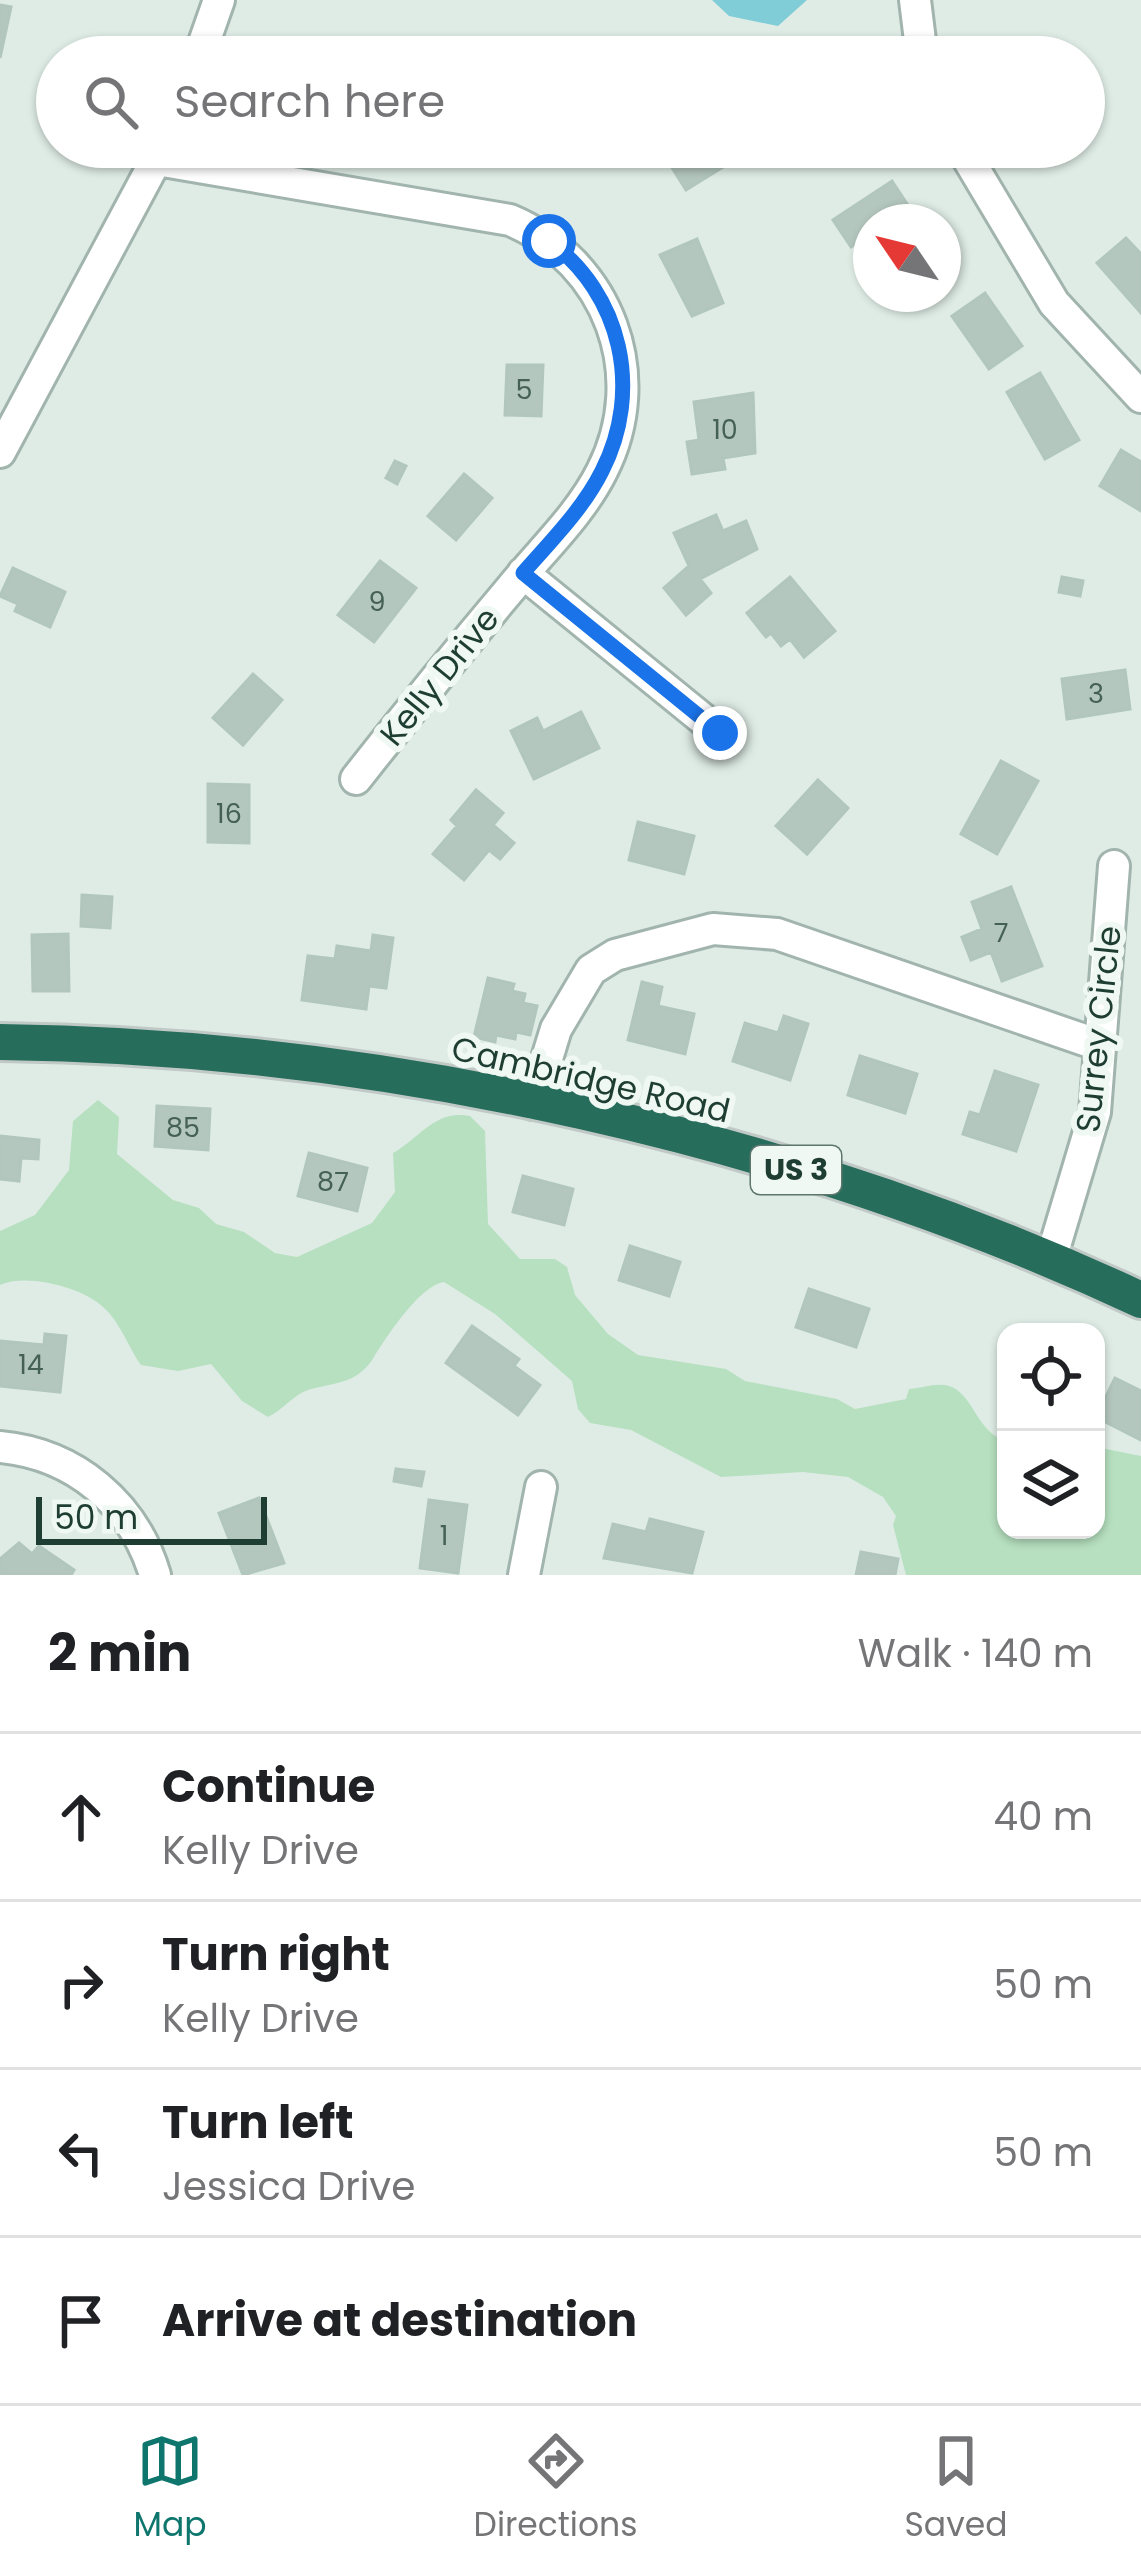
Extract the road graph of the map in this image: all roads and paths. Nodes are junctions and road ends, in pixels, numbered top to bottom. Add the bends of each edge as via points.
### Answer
1 (219, 0) edge
2 (915, 0) edge
3 (206, 36) edge
4 (919, 36) edge
5 (152, 168) edge
6 (234, 168) edge
7 (974, 168) edge
8 (1141, 398) edge
9 (0, 452) edge
10 (523, 573) junction
11 (720, 733) dead end
12 (356, 779) dead end
13 (1114, 866) dead end
14 (0, 1042) edge
15 (1100, 1045) junction
16 (533, 1104) junction
17 (1051, 1259) junction
18 (1141, 1300) edge
19 (0, 1447) edge
20 (541, 1487) dead end
21 (155, 1575) edge
22 (524, 1575) edge

1 - 3 street
2 - 4 street
5 - 9 street
6 - 10 street, Kelly Drive via 511,220 581,270 616,334 623,406 602,472
7 - 8 street via 1054,303
10 - 11 street
10 - 12 street, Kelly Drive
13 - 15 street, Surrey Circle
14 - 16 highway, Cambridge Road / US 3 via 263,1054
15 - 16 street via 777,934 713,929 615,955 591,970 556,1030
15 - 17 street, Surrey Circle via 1092,1126
16 - 17 highway, Cambridge Road / US 3 via 789,1168
17 - 18 highway, Cambridge Road / US 3
19 - 21 street via 47,1456 103,1490 131,1522
20 - 22 street

